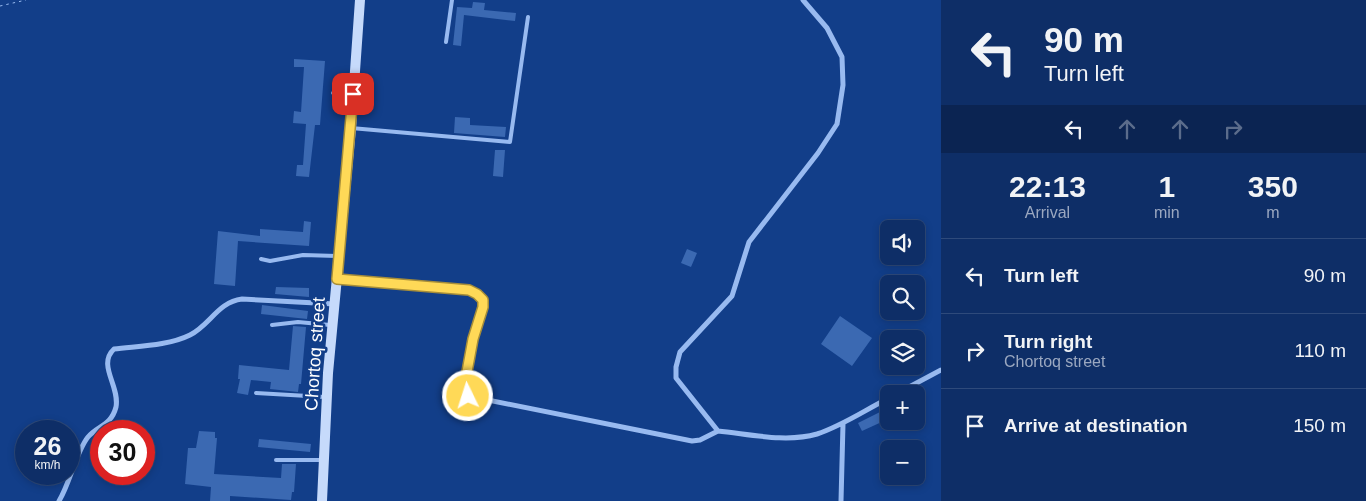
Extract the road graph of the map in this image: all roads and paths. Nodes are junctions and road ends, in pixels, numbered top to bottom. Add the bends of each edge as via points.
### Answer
1 (26, 0) edge
2 (360, 0) edge
3 (452, 0) edge
4 (803, 0) edge
5 (0, 6) edge
6 (528, 17) dead end
7 (446, 42) dead end
8 (333, 93) dead end
9 (353, 94) junction
10 (351, 128) junction
11 (339, 256) junction
12 (261, 260) dead end
13 (337, 279) junction
14 (335, 304) junction
15 (272, 324) dead end
16 (332, 326) junction
17 (941, 370) edge
18 (913, 385) edge
19 (256, 393) dead end
20 (327, 397) junction
21 (880, 403) edge
22 (843, 424) junction
23 (718, 432) junction
24 (276, 460) dead end
25 (324, 460) junction
26 (60, 501) edge
27 (322, 501) edge
28 (841, 501) edge

1 - 5 path
2 - 9 main road, Chortoq street
3 - 7 lane
4 - 23 street via 827,28 842,57 839,115 832,133 818,153 749,242 732,296 680,352 676,378
6 - 10 lane via 510,142
8 - 9 lane
9 - 10 main road, Chortoq street
10 - 11 main road, Chortoq street
11 - 12 lane via 303,255
11 - 13 main road, Chortoq street
13 - 14 main road, Chortoq street
13 - 23 street via 469,290 477,294 483,300 483,307 464,388 468,396 692,441
14 - 16 main road, Chortoq street
14 - 26 street via 231,300 187,336 114,349 106,362 116,392 115,409 107,424 89,436
15 - 16 lane via 298,322
16 - 20 main road, Chortoq street
17 - 18 street
19 - 20 lane
20 - 25 main road, Chortoq street
21 - 22 street
22 - 23 street via 799,437
22 - 28 street
24 - 25 lane
25 - 27 main road, Chortoq street

